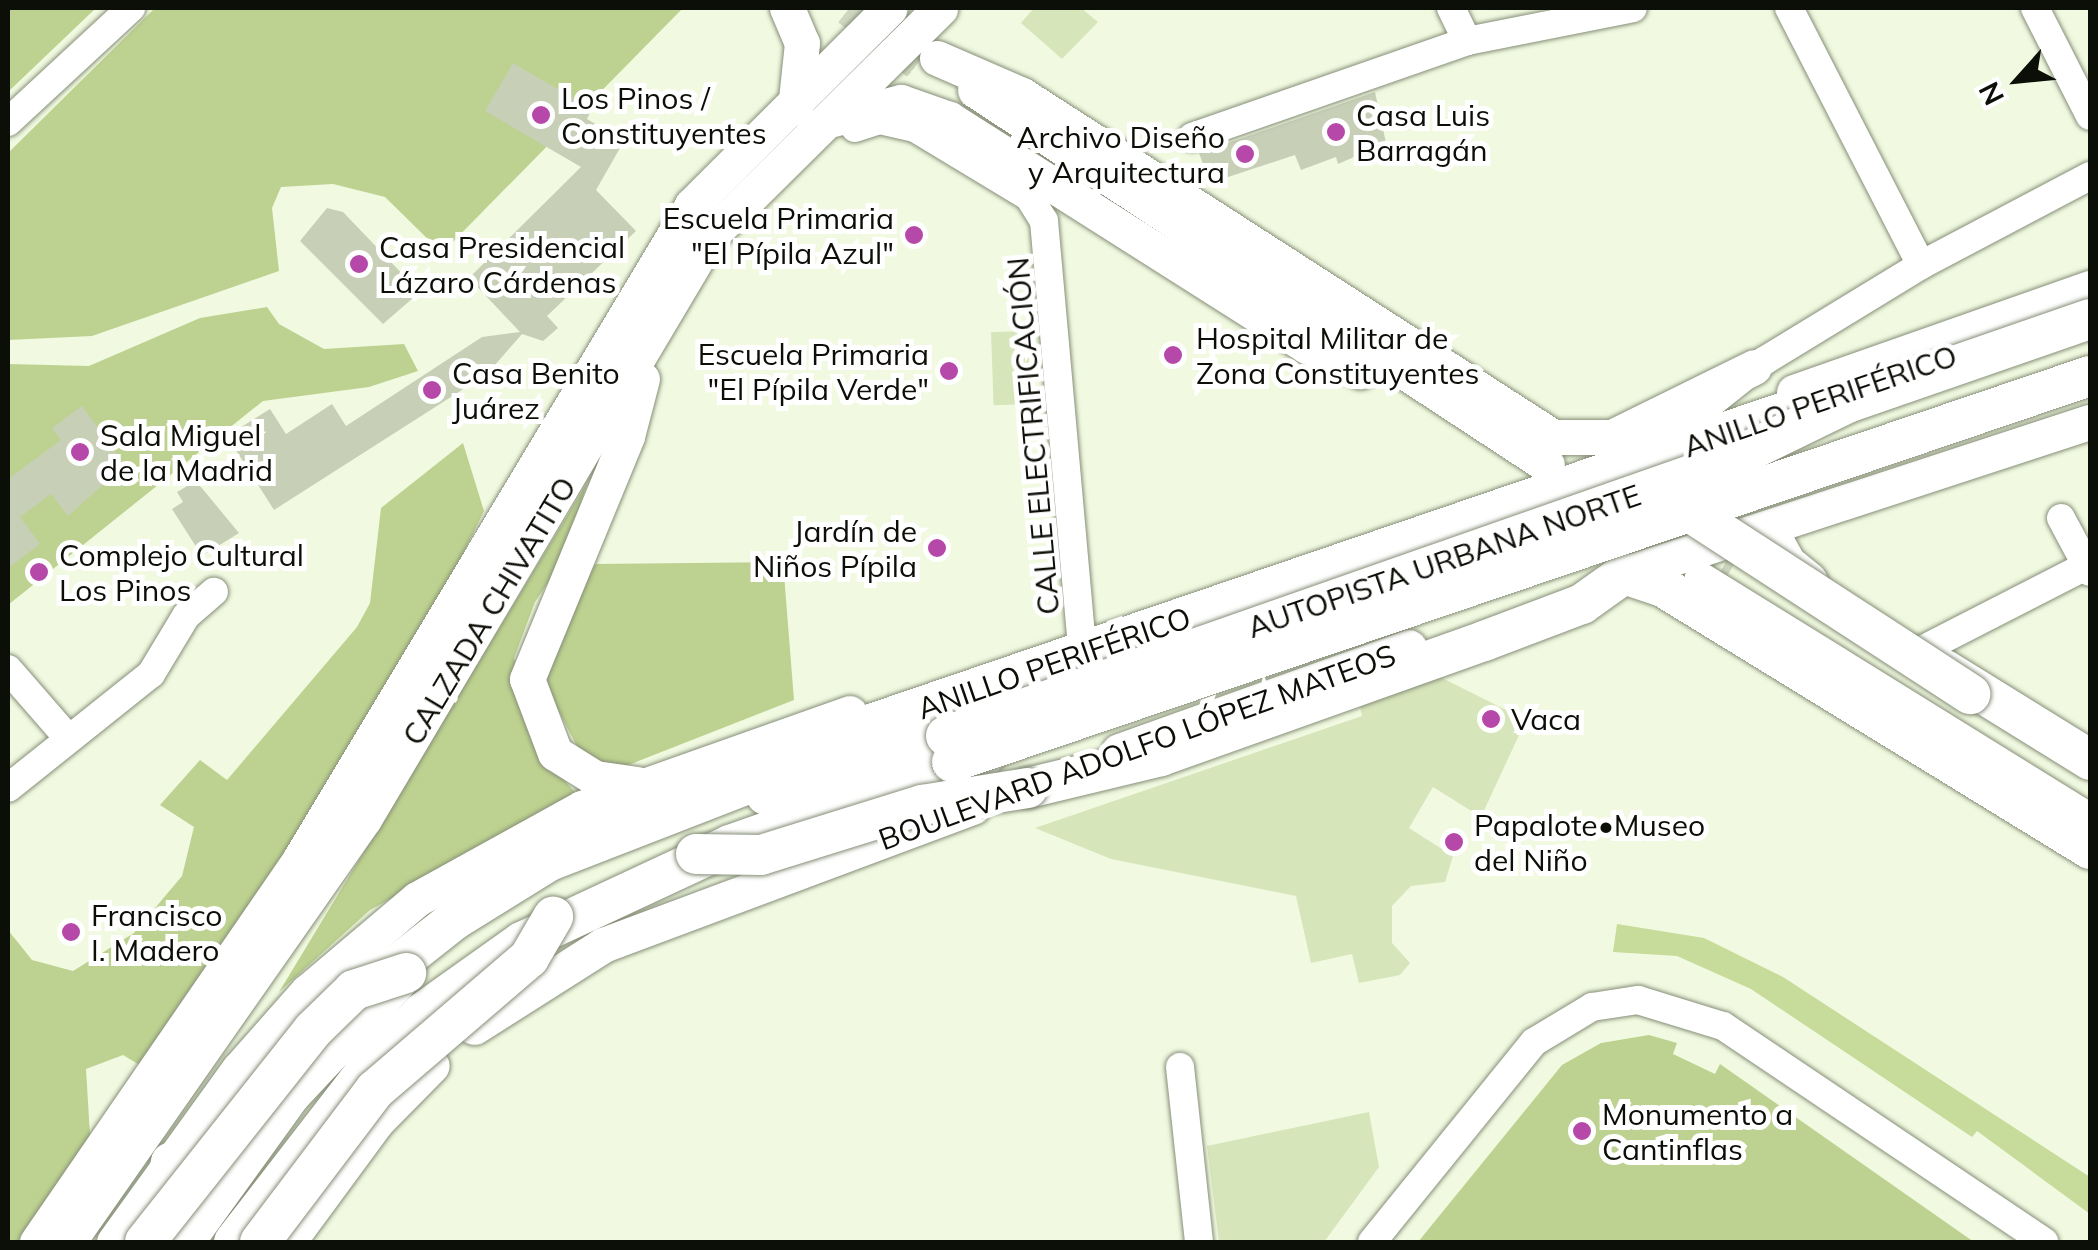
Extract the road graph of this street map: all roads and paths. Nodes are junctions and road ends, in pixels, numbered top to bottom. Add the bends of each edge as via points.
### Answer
1 (131, 8) edge
2 (787, 8) edge
3 (890, 8) edge
4 (940, 8) edge
5 (1451, 8) edge
6 (1634, 8) edge
7 (1788, 8) edge
8 (2035, 8) edge
9 (1468, 41) junction
10 (932, 64) junction
11 (811, 115) junction
12 (2090, 116) edge
13 (8, 122) edge
14 (1192, 137) dead end
15 (794, 154) junction
16 (2090, 176) edge
17 (1920, 265) junction
18 (2090, 288) edge
19 (2090, 308) edge
20 (2090, 319) edge
21 (647, 345) junction
22 (2090, 358) edge
23 (1754, 368) junction
24 (1360, 371) junction
25 (2090, 376) edge
26 (2090, 422) edge
27 (1666, 438) junction
28 (2062, 518) dead end
29 (1769, 532) junction
30 (2090, 567) edge
31 (1624, 574) junction
32 (214, 592) dead end
33 (1162, 626) junction
34 (1082, 637) junction
35 (1918, 652) junction
36 (8, 670) edge
37 (969, 674) junction
38 (68, 738) junction
39 (2090, 760) edge
40 (2090, 769) edge
41 (648, 782) junction
42 (8, 788) edge
43 (770, 793) junction
44 (2090, 793) edge
45 (2090, 822) edge
46 (2090, 849) edge
47 (696, 854) junction
48 (553, 917) junction
49 (406, 973) junction
50 (1180, 1067) dead end
51 (171, 1162) junction
52 (38, 1242) edge
53 (68, 1242) edge
54 (114, 1242) edge
55 (145, 1242) edge
56 (158, 1242) edge
57 (184, 1242) edge
58 (224, 1242) edge
59 (234, 1242) edge
60 (260, 1242) edge
61 (288, 1242) edge
62 (1199, 1242) edge
63 (1372, 1242) edge
64 (2044, 1242) edge

1 - 13 street
2 - 11 main road
3 - 11 main road, CALZADA CHIVATITO
4 - 11 main road, CALZADA CHIVATITO
5 - 9 street
6 - 9 street
7 - 17 street
8 - 12 street
9 - 14 street
10 - 23 main road via 1022,95 1553,436 1612,437
10 - 24 main road
10 - 24 main road via 1534,469
11 - 15 main road, CALZADA CHIVATITO
11 - 24 main road via 901,102 949,119 1307,346
11 - 52 main road, CALZADA CHIVATITO via 681,221 300,859
15 - 21 main road, CALZADA CHIVATITO via 710,236
15 - 34 street, CALLE ELECTRIFICACIÓN via 880,120 915,128 1029,197 1044,221
16 - 17 street
17 - 23 street
18 - 27 main road
19 - 33 highway, ANILLO PERIFÉRICO
20 - 43 highway, AUTOPISTA URBANA NORTE, bridge via 1850,402 1720,465
21 - 41 main road via 626,436 527,679 545,736 567,764 609,782
21 - 53 main road, CALZADA CHIVATITO via 364,819
22 - 59 highway, ANILLO PERIFÉRICO via 1252,646 954,769 730,845 585,910 522,942 422,1013 319,1126
23 - 27 street
25 - 47 highway, AUTOPISTA URBANA NORTE, bridge
26 - 29 main road, BOULEVARD ADOLFO LÓPEZ MATEOS
27 - 34 main road
28 - 30 street
29 - 31 main road, BOULEVARD ADOLFO LÓPEZ MATEOS
29 - 35 highway via 1796,574
30 - 35 street
31 - 46 highway via 1663,587
31 - 47 highway, bridge via 1582,604 1130,765 922,806 761,854
31 - 61 main road, BOULEVARD ADOLFO LÓPEZ MATEOS via 1234,707 603,945 506,1003 418,1077
32 - 38 street via 186,616 151,674
33 - 37 highway
33 - 56 highway, ANILLO PERIFÉRICO via 828,739 760,779 600,838 493,893 342,1010 253,1112
34 - 37 main road
35 - 39 highway
36 - 38 street
37 - 41 main road
38 - 42 street
40 - 43 highway, bridge via 1666,497 1622,483 1512,510 840,742
41 - 51 main road via 524,834 363,940 240,1068
43 - 49 highway, AUTOPISTA URBANA NORTE via 563,874
44 - 45 main road via 1715,576
47 - 48 highway, AUTOPISTA URBANA NORTE
48 - 58 highway, AUTOPISTA URBANA NORTE via 404,1022 313,1121
48 - 60 highway, bridge via 529,958 375,1090
49 - 55 highway, bridge via 354,990 312,1030
49 - 57 highway, AUTOPISTA URBANA NORTE via 290,1094
50 - 62 street
51 - 54 main road
51 - 56 highway
63 - 64 street via 1534,1042 1592,1007 1638,1000 1679,1006 1723,1026

